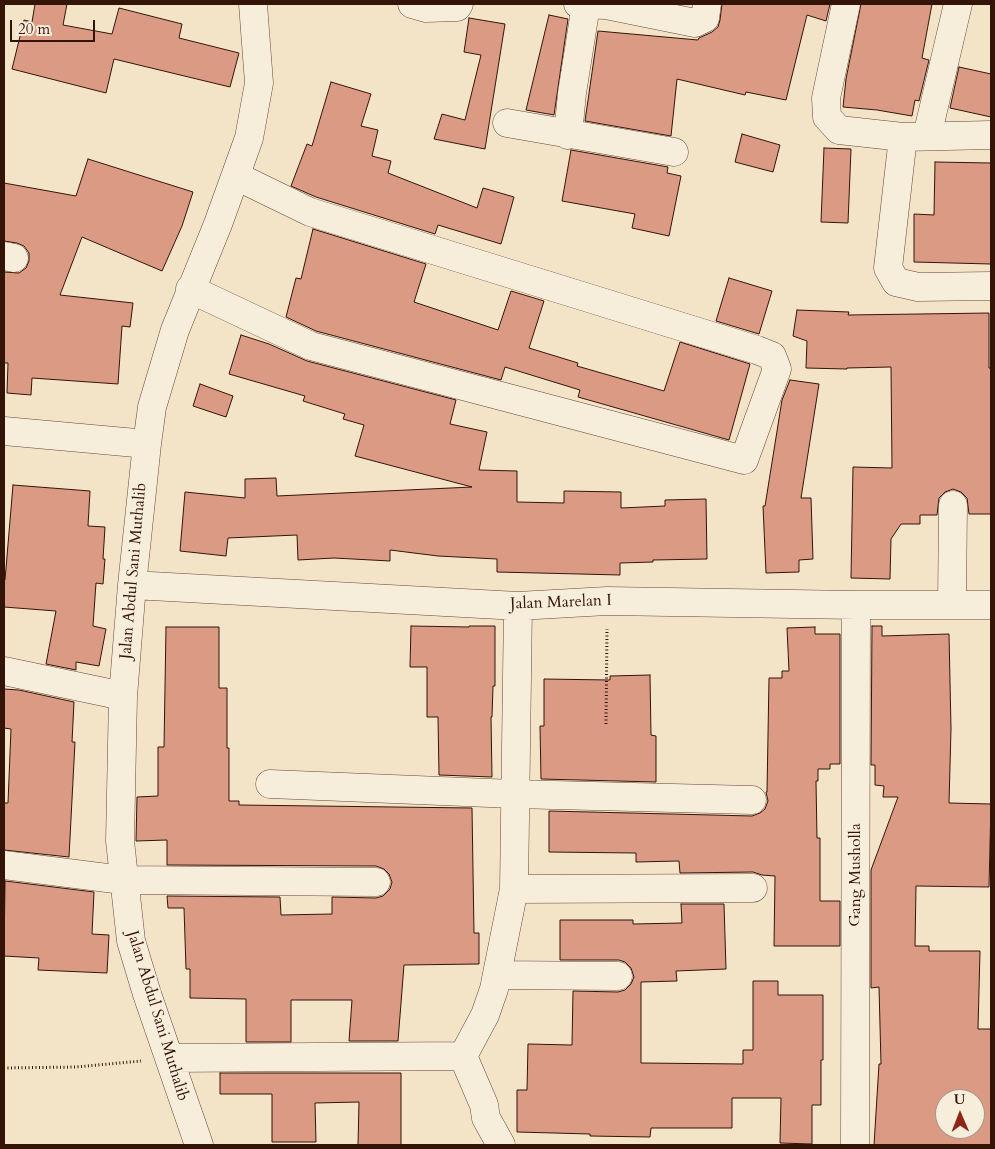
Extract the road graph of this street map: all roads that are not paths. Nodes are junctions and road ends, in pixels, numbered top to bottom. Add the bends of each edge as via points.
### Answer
1 (252, 4) edge
2 (412, 4) edge
3 (459, 4) edge
4 (594, 4) edge
5 (707, 4) edge
6 (846, 4) edge
7 (958, 4) edge
8 (508, 124) dead end
9 (568, 135) junction
10 (991, 135) edge
11 (915, 136) junction
12 (674, 152) dead end
13 (236, 176) junction
14 (991, 286) edge
15 (190, 289) junction
16 (4, 431) edge
17 (146, 444) junction
18 (953, 505) dead end
19 (132, 585) junction
20 (952, 604) junction
21 (856, 605) junction
22 (991, 605) edge
23 (518, 606) junction
24 (4, 670) edge
25 (123, 696) junction
26 (270, 784) dead end
27 (514, 794) junction
28 (752, 800) dead end
29 (4, 864) edge
30 (123, 880) junction
31 (376, 882) dead end
32 (753, 888) dead end
33 (514, 889) junction
34 (497, 975) junction
35 (618, 976) dead end
36 (463, 1056) junction
37 (169, 1058) junction
38 (199, 1145) edge
39 (501, 1145) edge
40 (855, 1145) edge

1 - 13 street, Jalan Abdul Sani Muthalib via 258,83 249,138
2 - 3 street via 426,8 457,7
4 - 5 street via 695,23 705,18
4 - 9 street via 572,93
6 - 11 street via 826,98 827,117 839,130
7 - 11 street
8 - 9 street
9 - 12 street
10 - 11 street
11 - 14 street via 888,268 896,282 918,287
13 - 15 street, Jalan Abdul Sani Muthalib
13 - 15 street via 310,212 772,356 778,369 744,460 311,346
15 - 17 street, Jalan Abdul Sani Muthalib via 152,407
16 - 17 street
17 - 19 street, Jalan Abdul Sani Muthalib
18 - 20 street
19 - 23 street, Jalan Marelan I
19 - 25 street, Jalan Abdul Sani Muthalib
20 - 21 street, Jalan Marelan I
20 - 22 street, Jalan Marelan I
21 - 23 street, Jalan Marelan I via 607,601
21 - 40 street, Gang Musholla
23 - 27 street
24 - 25 street
25 - 30 street, Jalan Abdul Sani Muthalib via 120,841
26 - 27 street
27 - 28 street
27 - 33 street
29 - 30 street
30 - 31 street
30 - 37 street, Jalan Abdul Sani Muthalib via 131,941
32 - 33 street
33 - 34 street
34 - 35 street
34 - 36 street via 485,1015
36 - 37 street
36 - 39 street via 484,1104 486,1118
37 - 38 street, Jalan Abdul Sani Muthalib

